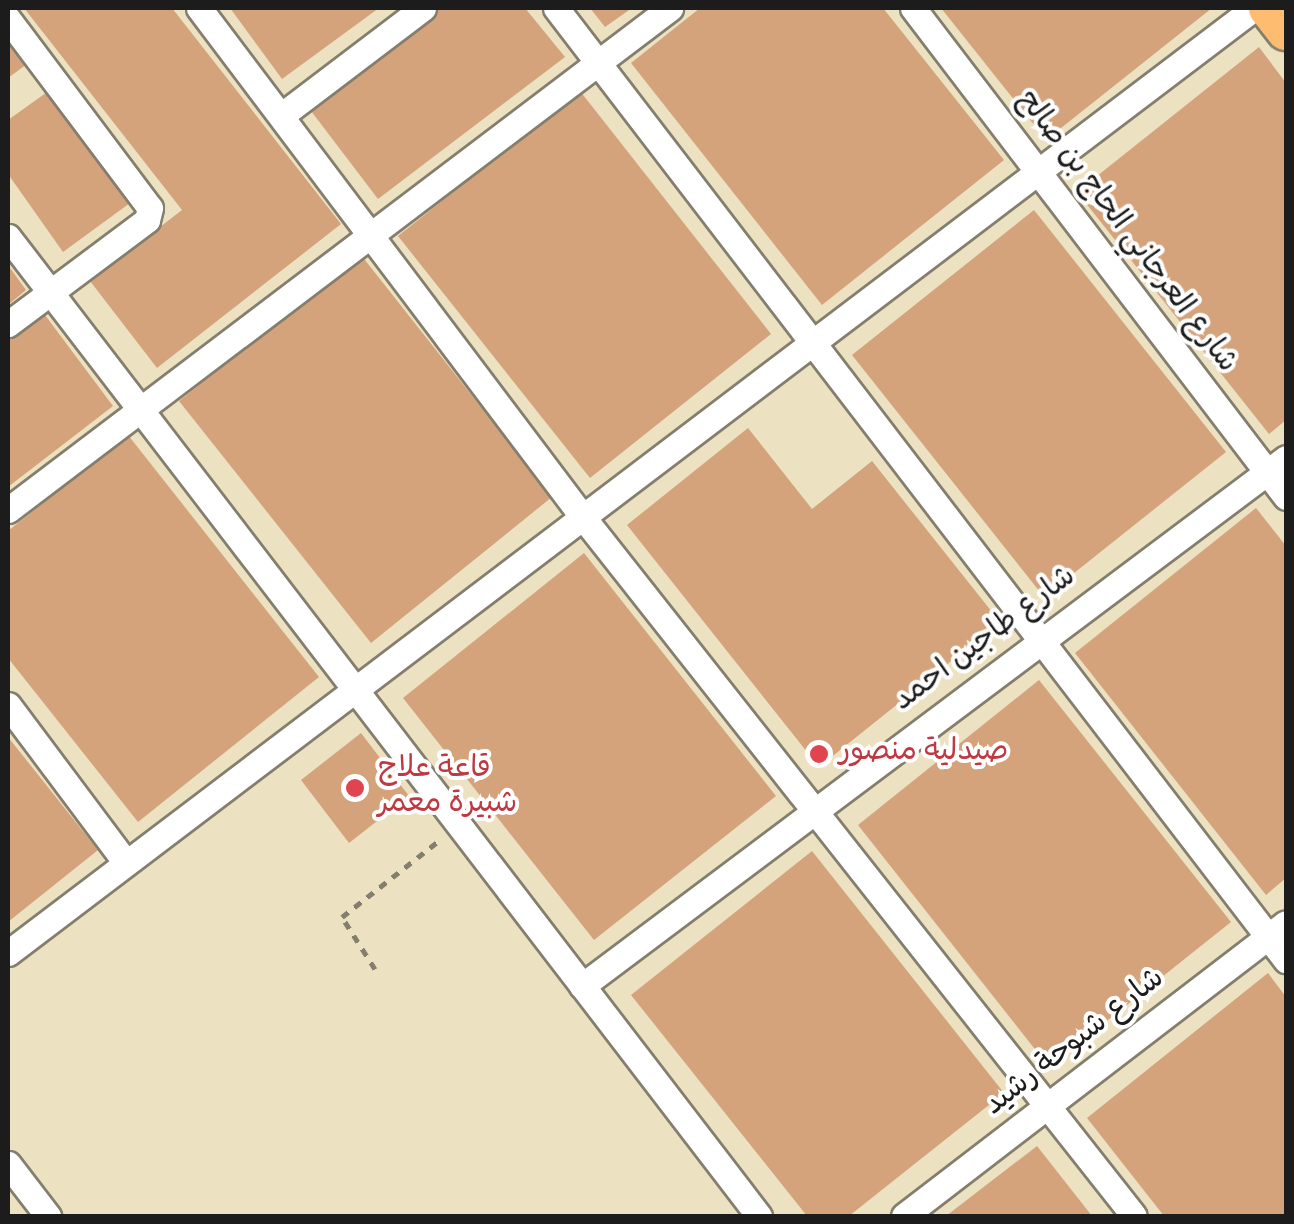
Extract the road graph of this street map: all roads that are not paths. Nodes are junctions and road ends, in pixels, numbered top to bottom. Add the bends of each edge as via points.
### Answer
1 (199, 8) edge
2 (423, 8) edge
3 (556, 8) edge
4 (670, 8) edge
5 (912, 8) edge
6 (1254, 8) edge
7 (1269, 8) edge
8 (8, 19) edge
9 (1286, 30) edge
10 (598, 62) junction
11 (282, 114) junction
12 (1040, 174) junction
13 (373, 233) junction
14 (8, 237) edge
15 (50, 291) junction
16 (8, 324) edge
17 (808, 344) junction
18 (140, 409) junction
19 (1277, 465) edge
20 (1286, 497) edge
21 (8, 510) edge
22 (582, 516) junction
23 (1043, 638) junction
24 (355, 689) junction
25 (8, 704) edge
26 (818, 808) junction
27 (126, 863) junction
28 (1278, 930) edge
29 (8, 953) edge
30 (1286, 960) edge
31 (582, 986) junction
32 (1049, 1106) junction
33 (8, 1164) edge
34 (48, 1216) edge
35 (759, 1216) edge
36 (904, 1216) edge
37 (1134, 1216) edge

1 - 11 street
2 - 11 street
3 - 10 street
4 - 10 street
5 - 12 street, شارع العرجاني الحاج بن صالح
6 - 12 street
7 - 9 main road
8 - 15 street via 150,208 147,220
10 - 13 street
10 - 17 street
11 - 13 street
12 - 17 street
12 - 19 street, شارع العرجاني الحاج بن صالح
13 - 18 street
13 - 22 street
14 - 15 street
15 - 16 street
15 - 18 street
17 - 22 street
17 - 23 street
18 - 21 street
18 - 24 street
19 - 20 street, شارع العرجاني الحاج بن صالح
19 - 23 street, شارع طاجين احمد
22 - 24 street
22 - 26 street
23 - 26 street, شارع طاجين احمد
23 - 28 street
24 - 27 street
24 - 31 street
25 - 27 street
26 - 31 street, شارع طاجين احمد
26 - 32 street
27 - 29 street
28 - 30 street
28 - 32 street, شارع شبوحة رشيد
31 - 35 street
32 - 36 street, شارع شبوحة رشيد
32 - 37 street
33 - 34 street

